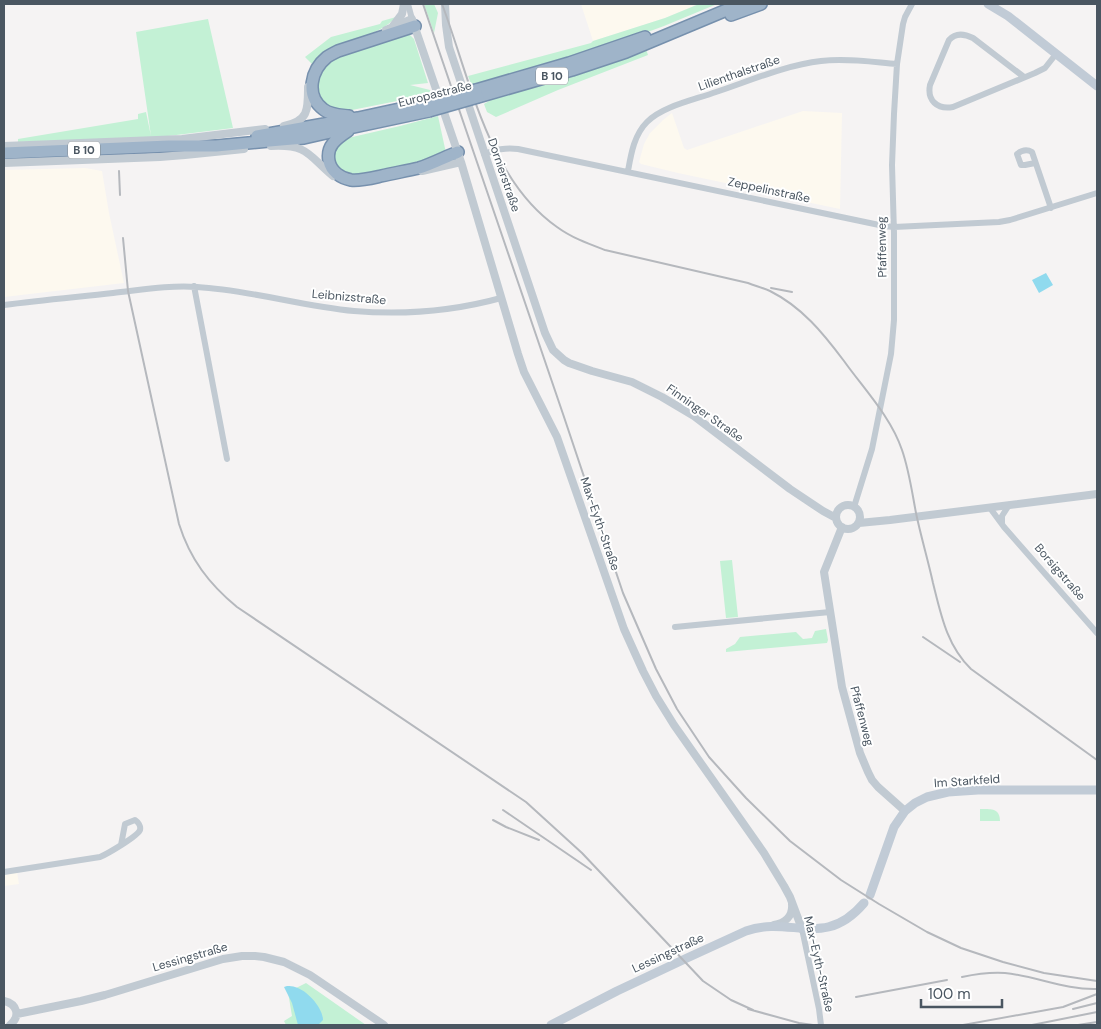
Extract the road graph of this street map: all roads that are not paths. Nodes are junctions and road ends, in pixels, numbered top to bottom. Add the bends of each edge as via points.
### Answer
1 (406, 4) edge
2 (445, 4) edge
3 (722, 4) edge
4 (741, 4) edge
5 (761, 4) edge
6 (912, 4) edge
7 (988, 4) edge
8 (997, 4) edge
9 (1008, 16) junction
10 (414, 22) junction
11 (697, 22) junction
12 (391, 28) junction
13 (642, 38) junction
14 (626, 52) junction
15 (1056, 54) junction
16 (897, 64) junction
17 (1024, 77) junction
18 (1097, 86) edge
19 (477, 94) junction
20 (428, 107) junction
21 (358, 118) junction
22 (310, 126) junction
23 (352, 128) junction
24 (261, 130) junction
25 (304, 138) junction
26 (4, 146) edge
27 (169, 146) junction
28 (261, 146) junction
29 (4, 153) edge
30 (484, 154) junction
31 (460, 157) junction
32 (4, 162) edge
33 (1035, 163) dead end
34 (628, 171) junction
35 (1097, 193) edge
36 (1050, 208) junction
37 (894, 227) junction
38 (194, 286) junction
39 (502, 298) junction
40 (4, 305) edge
41 (553, 350) joint
42 (227, 459) dead end
43 (1097, 494) edge
44 (1009, 505) junction
45 (853, 506) junction
46 (990, 508) junction
47 (837, 515) junction
48 (859, 522) junction
49 (1004, 527) junction
50 (843, 528) junction
51 (830, 612) junction
52 (675, 627) dead end
53 (1097, 633) edge
54 (1097, 790) edge
55 (905, 811) junction
56 (121, 845) dead end
57 (4, 872) edge
58 (870, 895) dead end
59 (790, 897) junction
60 (864, 904) dead end
61 (765, 926) junction
62 (802, 929) junction
63 (4, 1002) edge
64 (17, 1014) junction
65 (10, 1025) edge
66 (384, 1025) edge
67 (551, 1025) edge
68 (821, 1025) edge

1 - 10 street, Max-Eyth-Straße
1 - 12 street
2 - 30 street, Dornierstraße via 450,47
3 - 13 highway
4 - 11 highway, Europastraße / B 10
5 - 14 highway
6 - 16 street, Pfaffenweg via 905,17
7 - 9 main road
8 - 9 main road
9 - 15 main road
10 - 12 street
10 - 21 highway via 338,51 328,56 317,69 312,88 323,110
10 - 31 street, Max-Eyth-Straße
11 - 13 highway, Europastraße / B 10
11 - 14 highway, Europastraße / B 10
12 - 24 street via 326,53 310,73 308,107 302,118 292,124
13 - 19 highway, Europastraße / B 10
14 - 19 highway, Europastraße / B 10 via 572,70
15 - 17 street via 1045,68
15 - 18 main road
16 - 34 street, Lilienthalstraße via 843,60 809,62 672,107 642,127
16 - 37 street, Pfaffenweg via 892,165
17 - 17 street via 949,108 934,103 929,91 949,40 959,34 973,38
19 - 20 highway, Europastraße / B 10, bridge
20 - 21 highway, Europastraße / B 10
20 - 23 highway, Europastraße / B 10
21 - 22 highway, Europastraße / B 10
22 - 24 highway
22 - 27 highway, Europastraße / B 10 via 248,138
23 - 25 highway, Europastraße / B 10
23 - 31 highway via 336,139 328,155 338,175 351,180 374,178
24 - 26 street via 182,139
25 - 27 highway, Europastraße / B 10
25 - 28 highway, B 10
27 - 29 highway, Europastraße / B 10
28 - 31 street via 294,146 304,150 336,178 350,184 375,182
28 - 32 street, B 10 via 160,157
30 - 34 street, Zeppelinstraße via 509,147
30 - 41 street, Dornierstraße
31 - 39 street, Max-Eyth-Straße
33 - 36 street
34 - 37 street, Zeppelinstraße
35 - 36 street, Zeppelinstraße
36 - 37 street, Zeppelinstraße via 999,222
37 - 45 street, Pfaffenweg via 894,320 890,354 872,449
38 - 39 street, Leibnizstraße via 359,311 440,310
38 - 40 street, Leibnizstraße
38 - 42 street
39 - 59 street, Max-Eyth-Straße via 524,372 557,437 624,629 643,670 674,725 764,853
41 - 47 street, Finninger Straße via 569,363 632,382 662,397 694,416 822,511
43 - 44 street
44 - 46 street
44 - 49 street via 1002,516
45 - 47 street via 844,506
45 - 48 street via 860,513
46 - 48 street
46 - 49 street, Borsigstraße
47 - 50 street, Finninger Straße via 838,524
48 - 50 street via 853,528
49 - 53 street, Borsigstraße
50 - 51 street, Pfaffenweg via 824,572
51 - 52 street
51 - 55 street, Pfaffenweg via 842,688 863,763 872,780
54 - 55 main road, Im Starkfeld via 954,792 929,796
55 - 58 main road, Im Starkfeld via 894,828
56 - 57 street via 100,857
59 - 61 street via 793,908 790,916 780,924
59 - 62 street, Max-Eyth-Straße
60 - 62 main road via 839,924 821,929
61 - 62 main road, Lessingstraße
61 - 67 main road, Lessingstraße via 746,931 687,958
62 - 68 street, Max-Eyth-Straße
63 - 64 street via 11,1004
64 - 65 street
64 - 66 street, Lessingstraße via 105,995 223,959 255,956 275,959 297,968

